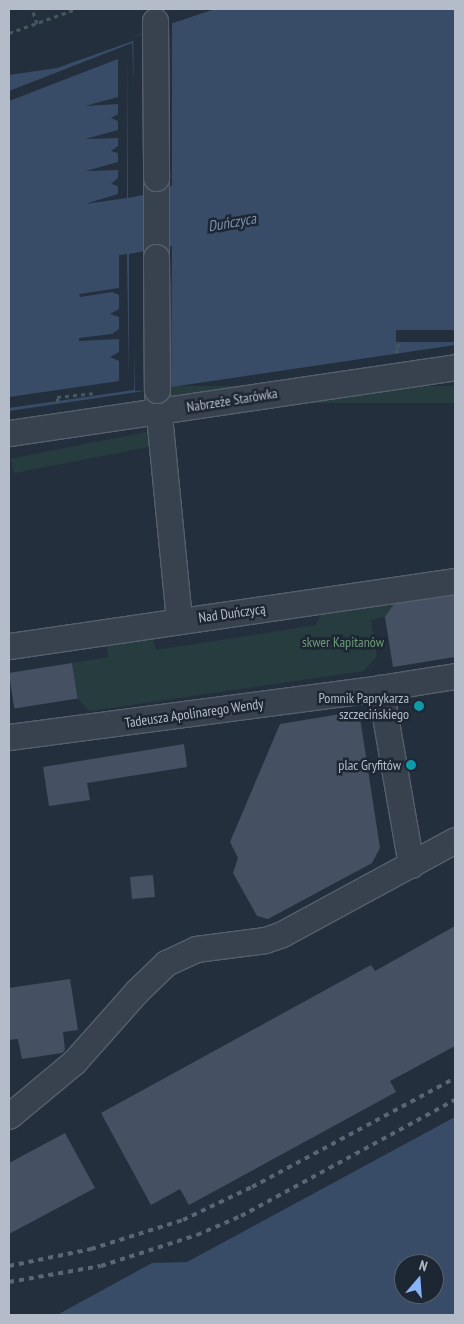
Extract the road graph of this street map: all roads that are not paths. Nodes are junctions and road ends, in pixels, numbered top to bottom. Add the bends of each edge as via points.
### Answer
1 (155, 15) edge
2 (455, 367) edge
3 (157, 401) junction
4 (9, 433) edge
5 (455, 580) edge
6 (179, 621) junction
7 (9, 646) edge
8 (455, 676) edge
9 (380, 688) junction
10 (9, 738) edge
11 (455, 840) edge
12 (411, 865) junction
13 (9, 1116) edge

1 - 3 street, bridge
2 - 3 street, Nabrzeże Starówka via 400,355
3 - 4 street, Nabrzeże Starówka
3 - 6 street
5 - 6 street, Nad Duńczycą
6 - 7 street, Nad Duńczycą
8 - 9 street, Tadeusza Apolinarego Wendy
9 - 10 street, Tadeusza Apolinarego Wendy
9 - 12 street
11 - 12 street
12 - 13 street via 282,934 265,940 196,949 166,963 74,1062

